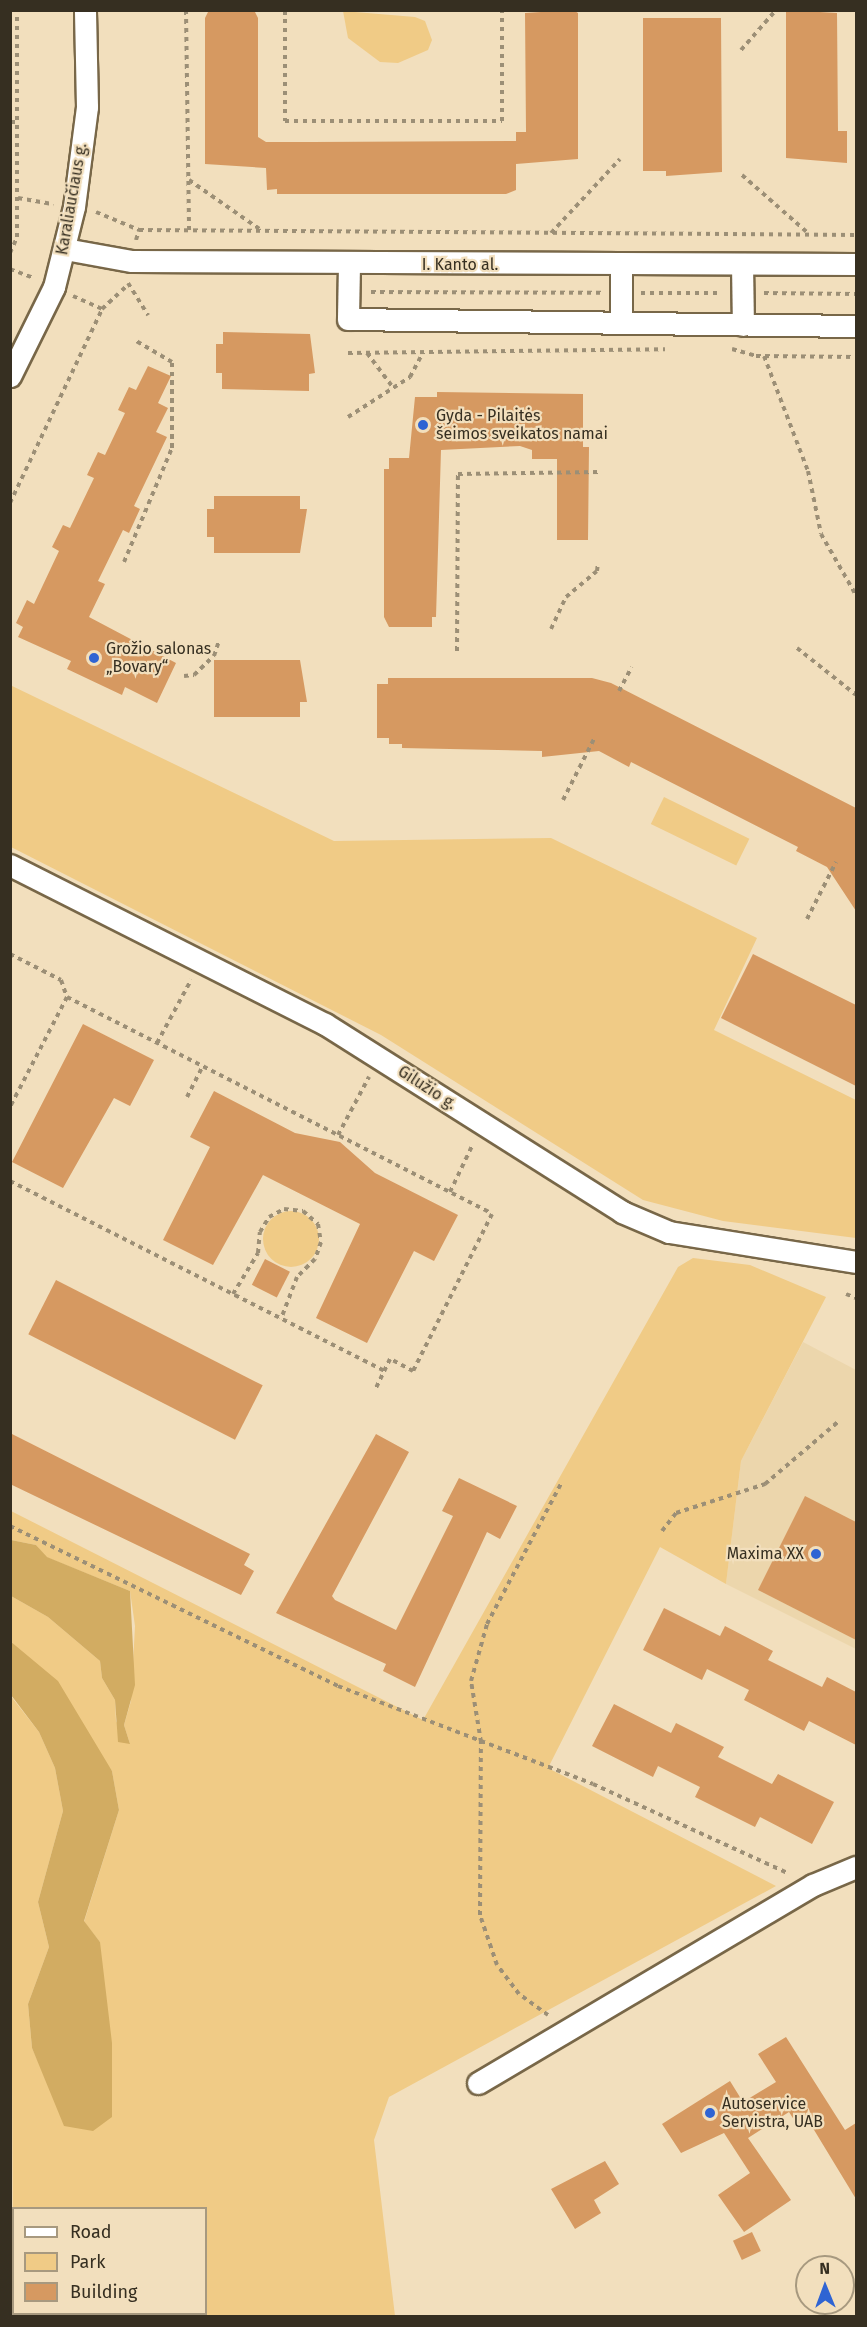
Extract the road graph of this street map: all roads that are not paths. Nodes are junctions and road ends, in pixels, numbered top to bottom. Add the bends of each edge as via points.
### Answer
1 (85, 10) edge
2 (65, 249) junction
3 (742, 264) junction
4 (856, 264) edge
5 (349, 265) junction
6 (621, 265) junction
7 (621, 323) junction
8 (743, 325) junction
9 (856, 326) edge
10 (10, 376) edge
11 (10, 864) edge
12 (856, 1262) edge
13 (856, 1867) edge
14 (478, 2083) dead end

1 - 2 street, Karaliaučiaus g. via 87,107
2 - 5 street, I. Kanto al. via 123,261
2 - 10 street, Karaliaučiaus g. via 54,287
3 - 4 street, I. Kanto al.
3 - 6 street, I. Kanto al.
3 - 8 street
5 - 6 street, I. Kanto al.
5 - 7 street via 348,319
6 - 7 street
7 - 8 street
8 - 9 street
11 - 12 street, Gilužio g. via 201,960 379,1057 622,1212 669,1232
13 - 14 street via 813,1885

